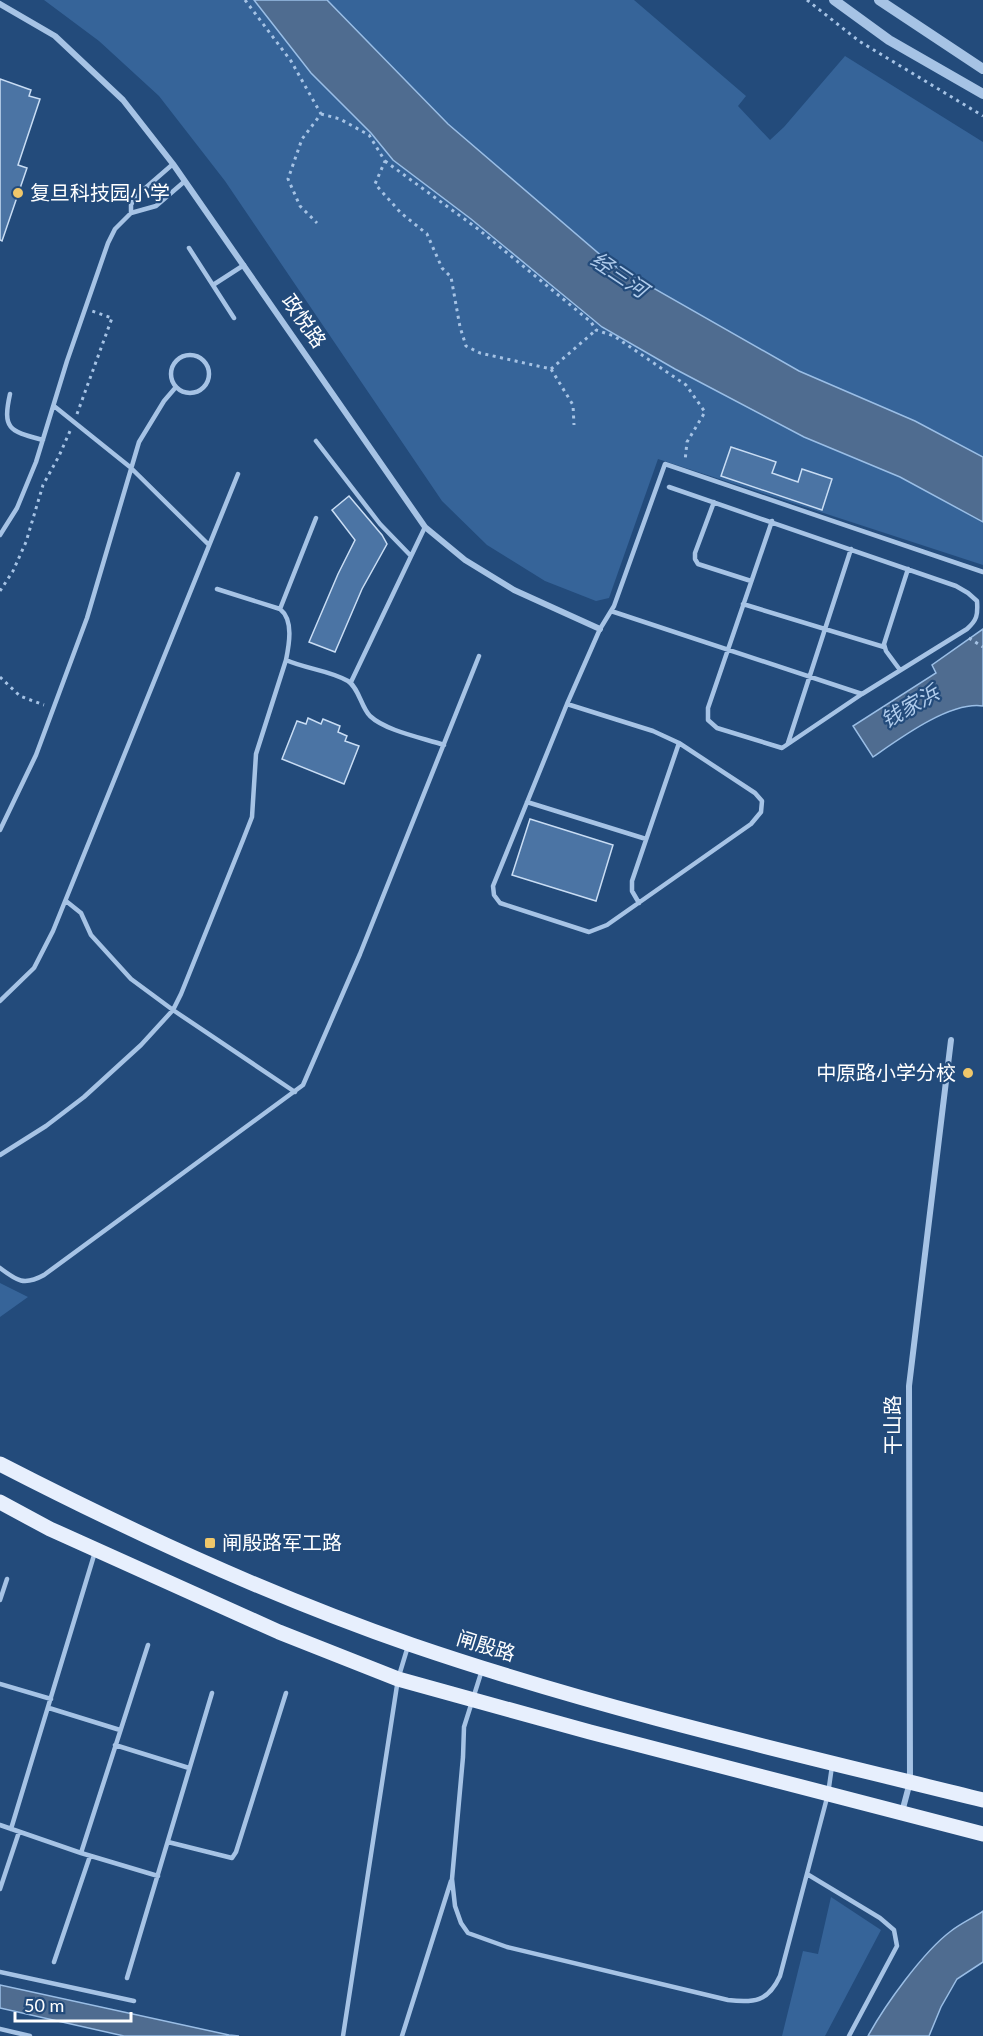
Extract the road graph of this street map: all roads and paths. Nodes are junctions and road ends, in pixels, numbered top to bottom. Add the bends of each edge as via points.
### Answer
1 (244, 0) edge
2 (807, 0) edge
3 (834, 0) edge
4 (879, 0) edge
5 (0, 4) edge
6 (983, 69) edge
7 (983, 94) edge
8 (321, 114) junction
9 (983, 116) edge
10 (385, 161) junction
11 (173, 164) junction
12 (185, 181) junction
13 (131, 213) junction
14 (316, 224) dead end
15 (189, 248) dead end
16 (244, 265) junction
17 (213, 285) junction
18 (85, 309) junction
19 (234, 318) dead end
20 (596, 330) junction
21 (551, 369) junction
22 (176, 387) junction
23 (10, 394) dead end
24 (54, 406) junction
25 (74, 422) junction
26 (574, 425) dead end
27 (43, 440) junction
28 (316, 441) dead end
29 (130, 467) junction
30 (683, 471) junction
31 (238, 474) dead end
32 (669, 486) dead end
33 (714, 502) junction
34 (316, 518) dead end
35 (772, 521) junction
36 (425, 527) junction
37 (0, 535) edge
38 (209, 545) junction
39 (851, 549) junction
40 (411, 556) junction
41 (908, 569) junction
42 (983, 572) edge
43 (751, 581) junction
44 (217, 589) dead end
45 (0, 591) edge
46 (743, 604) junction
47 (280, 609) junction
48 (611, 611) junction
49 (600, 628) junction
50 (825, 629) junction
51 (961, 632) junction
52 (884, 647) junction
53 (983, 647) edge
54 (727, 648) junction
55 (479, 656) dead end
56 (286, 660) junction
57 (900, 670) junction
58 (809, 676) junction
59 (0, 677) edge
60 (351, 682) junction
61 (862, 694) junction
62 (567, 704) junction
63 (54, 709) junction
64 (679, 743) junction
65 (444, 745) junction
66 (788, 745) junction
67 (527, 802) junction
68 (0, 830) edge
69 (646, 839) junction
70 (66, 901) junction
71 (639, 903) junction
72 (0, 1001) edge
73 (172, 1010) junction
74 (951, 1040) dead end
75 (295, 1092) junction
76 (0, 1155) edge
77 (0, 1270) edge
78 (0, 1464) edge
79 (0, 1502) edge
80 (96, 1549) junction
81 (7, 1579) dead end
82 (0, 1600) edge
83 (409, 1643) junction
84 (148, 1645) dead end
85 (483, 1668) junction
86 (398, 1679) junction
87 (0, 1684) edge
88 (212, 1693) dead end
89 (285, 1693) dead end
90 (51, 1699) junction
91 (471, 1700) junction
92 (49, 1708) junction
93 (120, 1730) junction
94 (115, 1745) junction
95 (833, 1763) junction
96 (189, 1768) junction
97 (910, 1782) junction
98 (828, 1794) junction
99 (983, 1800) edge
100 (902, 1813) junction
101 (0, 1826) edge
102 (11, 1829) junction
103 (19, 1832) junction
104 (983, 1834) edge
105 (168, 1842) junction
106 (81, 1853) junction
107 (90, 1856) junction
108 (807, 1874) junction
109 (158, 1876) junction
110 (452, 1879) junction
111 (0, 1889) edge
112 (54, 1962) dead end
113 (0, 1972) edge
114 (127, 1978) dead end
115 (134, 2001) dead end
116 (0, 2029) edge
117 (30, 2036) edge
118 (343, 2036) edge
119 (402, 2036) edge
120 (849, 2036) edge

1 - 8 path via 291,61
2 - 9 path via 859,41
3 - 7 street via 889,39
4 - 6 street
5 - 11 street, 政悦路 via 55,36 123,100
8 - 10 path via 340,119 369,135
8 - 14 path via 302,139 288,179 300,206
10 - 20 path via 478,229
10 - 21 path via 375,184 427,234 442,268 452,277 466,346 480,353
11 - 12 street, 政悦路
11 - 13 lane via 135,197
12 - 13 lane via 156,206
12 - 16 street, 政悦路
13 - 18 lane via 108,243
15 - 17 lane
16 - 17 lane
16 - 36 street, 政悦路
17 - 19 lane
18 - 24 lane
18 - 25 path via 112,318
20 - 21 path
20 - 30 path via 614,336 686,385 705,412 687,442
21 - 26 path via 573,405
22 - 22 lane via 187,393 204,387 210,374 207,364 194,354 179,358 171,376
22 - 29 lane via 148,423
23 - 27 lane via 6,421 13,430
24 - 25 lane
24 - 27 lane
25 - 29 lane
25 - 45 path via 43,485 27,542
27 - 37 lane via 17,508
28 - 40 lane via 380,524
29 - 38 lane
29 - 63 lane via 87,618
30 - 42 lane
30 - 48 lane via 664,464
31 - 38 lane
32 - 33 lane
33 - 35 lane
33 - 43 lane via 695,559 698,564
34 - 47 lane
35 - 39 lane
35 - 43 lane
36 - 40 lane
36 - 49 street, 政悦路 via 465,560 514,590
38 - 70 lane
39 - 41 lane
39 - 50 lane
40 - 60 lane
41 - 51 lane via 956,585 977,601 976,621
41 - 52 lane
43 - 46 lane
44 - 47 lane
46 - 50 lane
46 - 54 lane
47 - 56 lane via 285,612 290,633
48 - 49 lane
48 - 54 lane
49 - 62 lane
50 - 52 lane
50 - 58 lane
51 - 53 path
51 - 57 lane
52 - 57 lane
54 - 58 lane
54 - 66 lane via 708,708 708,720 717,728 760,742 782,748
55 - 65 lane
56 - 60 lane
56 - 73 lane via 256,754 252,817
57 - 61 lane
58 - 61 lane
58 - 66 lane
59 - 63 path via 20,696
60 - 65 lane via 368,714 379,723
61 - 66 lane
62 - 64 lane
62 - 67 lane
63 - 68 lane
64 - 69 lane
64 - 71 lane via 755,793 762,801 761,812 751,824
65 - 75 lane via 307,1080
67 - 69 lane
67 - 71 lane via 493,886 500,903 589,932 607,926
69 - 71 lane via 632,881 632,891
70 - 72 lane via 41,958
70 - 73 lane via 81,913 91,935 118,967
73 - 75 lane
73 - 76 lane via 141,1045 84,1097
74 - 97 street, 干山路 via 909,1386
75 - 77 lane via 45,1275 33,1282 23,1282
78 - 83 main road, 闸殷路 via 201,1562
79 - 80 main road
80 - 86 main road via 279,1632
80 - 90 lane
81 - 82 lane
83 - 85 main road, 闸殷路
83 - 86 lane
84 - 93 lane
85 - 91 lane
85 - 95 main road, 闸殷路 via 662,1720
86 - 91 main road
86 - 118 lane
87 - 90 lane
88 - 96 lane
89 - 105 lane via 232,1858
90 - 92 lane
91 - 98 main road
91 - 110 lane via 464,1727
92 - 93 lane
92 - 102 lane
93 - 94 lane
94 - 96 lane
94 - 106 lane
95 - 97 main road, 闸殷路
95 - 98 lane
96 - 105 lane
97 - 99 main road, 闸殷路
97 - 100 street, 干山路
98 - 100 main road
98 - 108 lane
100 - 104 main road
101 - 102 lane
102 - 103 lane
103 - 106 lane
103 - 111 lane
105 - 109 lane
106 - 107 lane
107 - 109 lane
107 - 112 lane
108 - 110 lane via 775,1987 748,2003 507,1947 468,1933 455,1906
108 - 120 lane via 894,1930 897,1946
109 - 114 lane
110 - 119 lane
113 - 115 lane
116 - 117 lane

